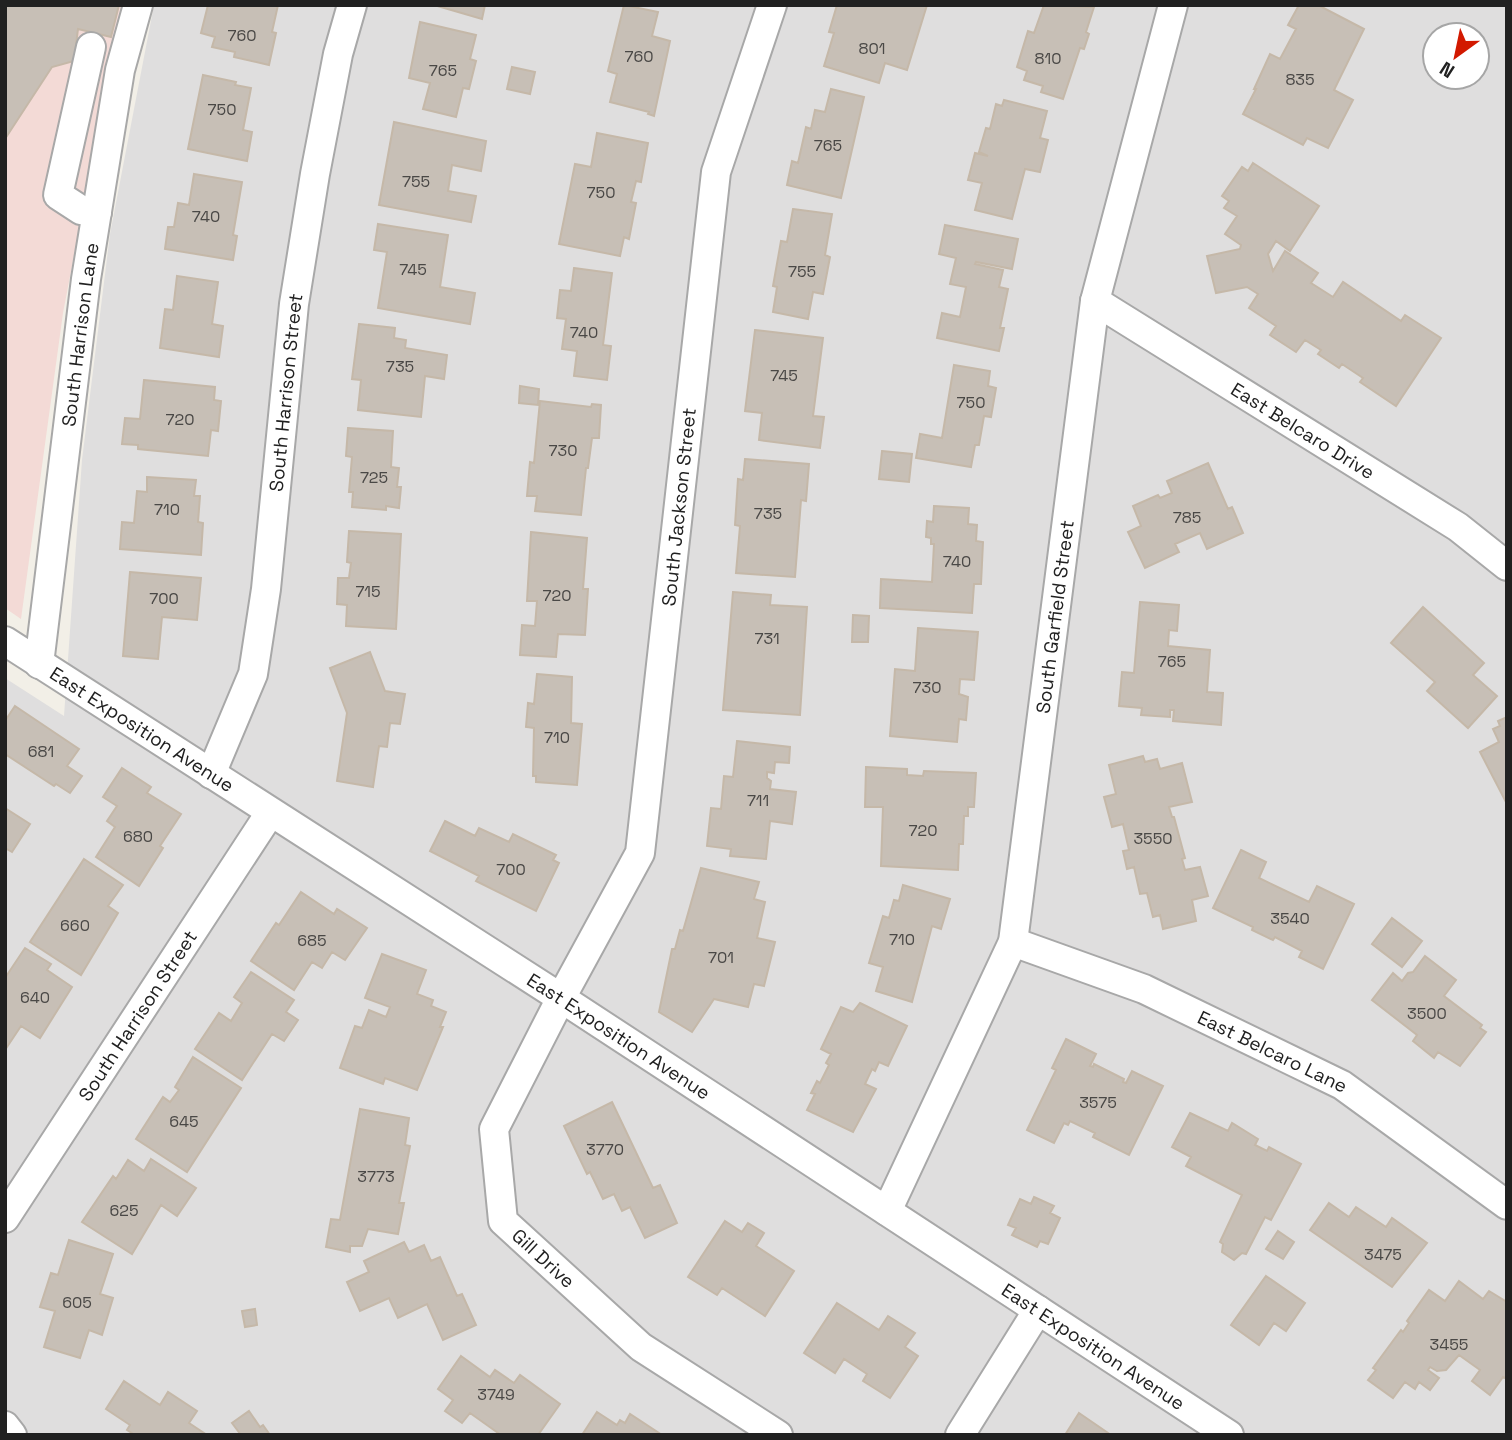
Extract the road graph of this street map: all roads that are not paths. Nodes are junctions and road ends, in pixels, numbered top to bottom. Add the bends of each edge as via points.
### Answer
1 (138, 5) edge
2 (352, 5) edge
3 (772, 5) edge
4 (1173, 5) edge
5 (91, 47) dead end
6 (97, 212) junction
7 (1095, 301) junction
8 (1507, 566) edge
9 (5, 641) edge
10 (39, 664) junction
11 (211, 774) junction
12 (270, 813) junction
13 (1013, 942) junction
14 (561, 998) junction
15 (1507, 1205) edge
16 (887, 1211) junction
17 (5, 1218) edge
18 (1038, 1310) junction
19 (5, 1426) edge
20 (12, 1435) edge
21 (778, 1435) edge
22 (960, 1435) edge
23 (1229, 1435) edge

1 - 6 street, South Harrison Lane via 120,70
2 - 11 street, South Harrison Street via 338,54 294,304 266,589 253,674
3 - 14 street, South Jackson Street via 716,172 640,853
4 - 7 street, South Garfield Street
5 - 6 street via 58,195 81,209
6 - 10 street, South Harrison Lane
7 - 8 street, East Belcaro Drive via 1458,527
7 - 13 street, South Garfield Street
9 - 10 street, East Exposition Avenue
10 - 11 street, East Exposition Avenue
11 - 12 street, East Exposition Avenue
12 - 14 street, East Exposition Avenue
12 - 17 street, South Harrison Street
13 - 15 street, East Belcaro Lane via 1144,989 1342,1085
13 - 16 street, South Garfield Street
14 - 16 street, East Exposition Avenue
14 - 21 street, Gill Drive via 494,1129 503,1221 641,1348
16 - 18 street, East Exposition Avenue
18 - 22 street
18 - 23 street, East Exposition Avenue
19 - 20 street

